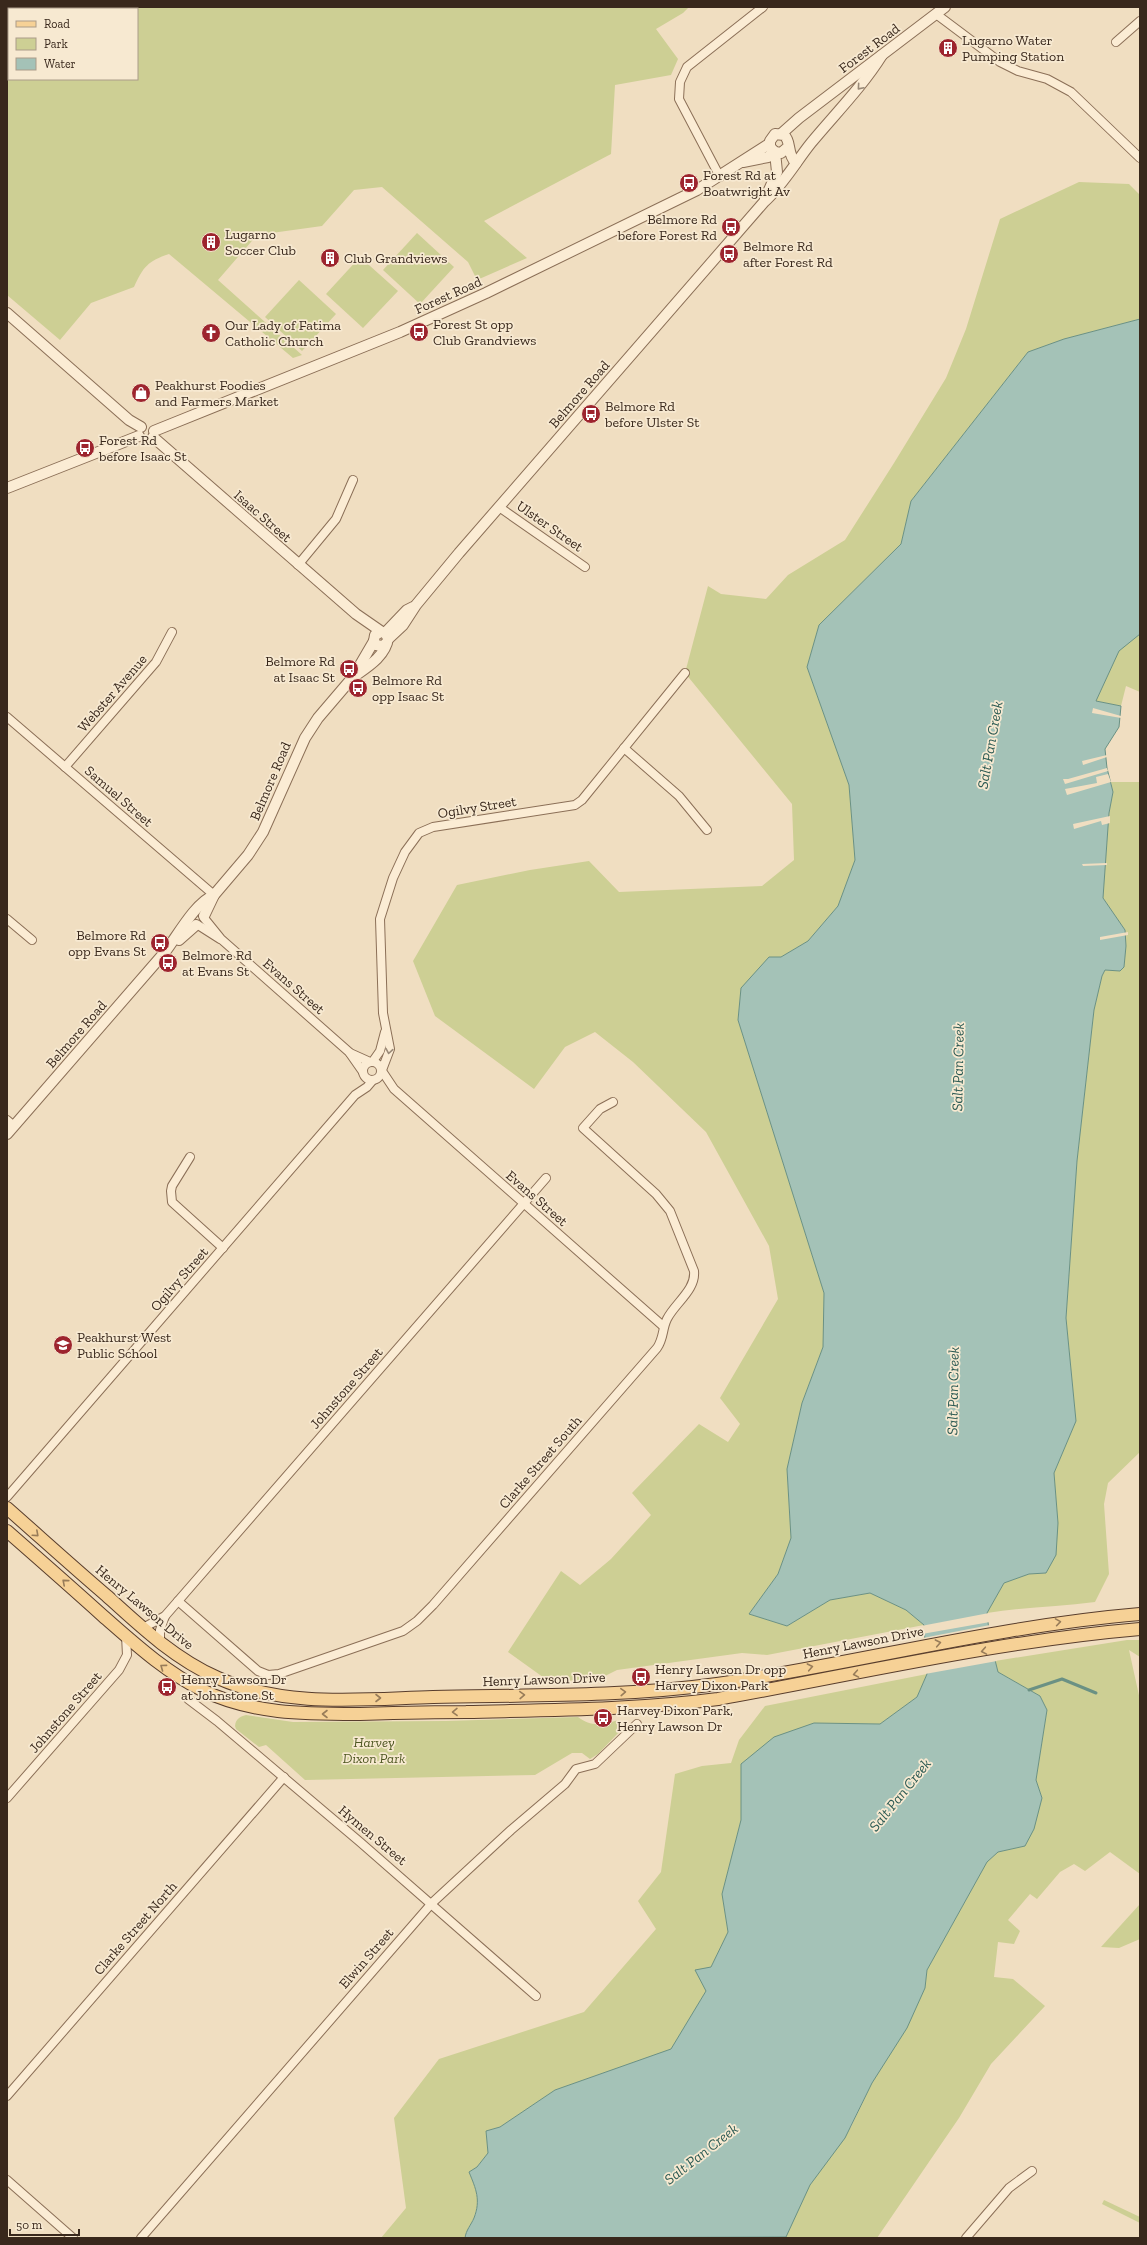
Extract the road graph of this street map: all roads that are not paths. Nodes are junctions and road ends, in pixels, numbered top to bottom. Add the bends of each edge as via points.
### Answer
1 (763, 7) edge
2 (945, 7) edge
3 (936, 14) junction
4 (1140, 21) edge
5 (1116, 42) dead end
6 (882, 55) junction
7 (810, 110) junction
8 (781, 134) junction
9 (788, 145) junction
10 (773, 149) junction
11 (1140, 158) edge
12 (796, 163) junction
13 (720, 177) junction
14 (764, 202) junction
15 (7, 313) edge
16 (140, 431) junction
17 (153, 434) junction
18 (353, 480) dead end
19 (7, 488) edge
20 (500, 507) junction
21 (298, 565) junction
22 (584, 567) dead end
23 (172, 632) dead end
24 (381, 638) junction
25 (685, 673) dead end
26 (7, 717) edge
27 (624, 748) junction
28 (66, 768) junction
29 (707, 830) dead end
30 (214, 895) junction
31 (7, 919) edge
32 (198, 919) junction
33 (32, 940) dead end
34 (386, 1032) junction
35 (349, 1052) junction
36 (371, 1061) junction
37 (382, 1070) junction
38 (363, 1073) junction
39 (373, 1080) junction
40 (394, 1089) junction
41 (355, 1095) junction
42 (613, 1102) dead end
43 (11, 1123) edge
44 (7, 1134) edge
45 (190, 1157) dead end
46 (546, 1178) dead end
47 (523, 1203) junction
48 (223, 1248) junction
49 (663, 1326) junction
50 (7, 1497) edge
51 (7, 1508) edge
52 (7, 1531) edge
53 (178, 1601) junction
54 (1140, 1614) edge
55 (165, 1616) junction
56 (143, 1628) junction
57 (1140, 1629) edge
58 (126, 1636) junction
59 (160, 1643) junction
60 (188, 1699) dead end
61 (637, 1724) dead end
62 (284, 1777) junction
63 (7, 1798) edge
64 (432, 1903) junction
65 (536, 1996) dead end
66 (7, 2096) edge
67 (1032, 2171) dead end
68 (7, 2180) edge
69 (73, 2238) edge
70 (141, 2238) edge
71 (966, 2238) edge

1 - 13 street via 687,67 680,82 679,99
2 - 3 street, Forest Road
3 - 6 street, Forest Road
3 - 11 street via 1000,62 1047,79 1071,92
4 - 5 street
6 - 7 street, Forest Road
6 -> 12 street, Belmore Road via 871,74
7 - 8 street, Forest Road
7 - 9 street, Forest Road
8 - 9 street via 786,137
8 - 10 street via 773,136
9 - 10 street via 781,153
9 - 12 street via 790,156
10 - 13 street, Forest Road via 743,162
10 - 14 street, Belmore Road via 777,172
12 - 14 street, Belmore Road via 777,190
13 - 17 street, Forest Road via 566,255 430,319
14 - 20 street, Belmore Road
15 - 16 street
16 - 17 street via 148,424
16 - 19 street
17 - 21 street, Isaac Street
18 - 21 street via 336,520
20 - 22 street, Ulster Street
20 - 24 street, Belmore Road via 416,605 407,610
21 - 24 street, Isaac Street
23 - 28 street, Webster Avenue via 156,662
24 - 30 street, Belmore Road via 308,732 263,832 248,855
25 - 27 street, Ogilvy Street
26 - 28 street, Samuel Street
27 - 29 street via 679,796
27 - 34 street, Ogilvy Street via 582,800 575,805 443,824 425,830 414,839 393,878 380,918
28 - 30 street, Samuel Street
30 - 32 street, Belmore Road
31 - 33 street
32 - 35 street, Evans Street
32 - 43 street, Belmore Road via 165,952
34 - 36 street, Ogilvy Street via 380,1050
34 -> 37 street, Ogilvy Street via 390,1049
35 - 36 street, Evans Street
35 - 38 street, Evans Street
36 - 37 street via 380,1065
36 - 38 street via 364,1066
37 - 39 street via 379,1078
37 - 40 street, Evans Street
38 - 39 street
38 - 41 street, Ogilvy Street
39 - 40 street, Evans Street
39 - 41 street, Ogilvy Street
40 - 47 street, Evans Street
41 - 48 street, Ogilvy Street
42 - 49 street, Clarke Street South via 600,1109 583,1128 666,1205 694,1270 691,1286
43 - 44 street, Belmore Road
45 - 48 street via 172,1186 172,1202
46 - 47 street, Johnstone Street
47 - 49 street, Evans Street
47 - 53 street, Johnstone Street
48 - 50 street, Ogilvy Street
49 - 53 street, Clarke Street South via 663,1337 657,1348 433,1605 410,1627 279,1674 268,1675 251,1665
51 -> 56 main road, Henry Lawson Drive
58 -> 52 main road
53 - 55 street, Johnstone Street
59 -> 54 main road, Henry Lawson Drive via 193,1665 221,1679 252,1690 284,1696 364,1698 552,1694 683,1688 1083,1618
55 - 56 street, Johnstone Street
55 - 59 street, Johnstone Street via 160,1630
56 - 59 main road, Henry Lawson Drive
57 -> 58 main road via 1022,1644 683,1704 314,1714 269,1711 230,1701 190,1684
58 - 63 street, Johnstone Street via 126,1655 119,1670
60 - 62 street, Hymen Street
61 - 64 street, Elwin Street via 595,1764 576,1770 565,1784
62 - 64 street, Hymen Street
62 - 66 street, Clarke Street North
64 - 65 street, Hymen Street
64 - 70 street, Elwin Street
67 - 71 street via 1009,2188
68 - 69 street

